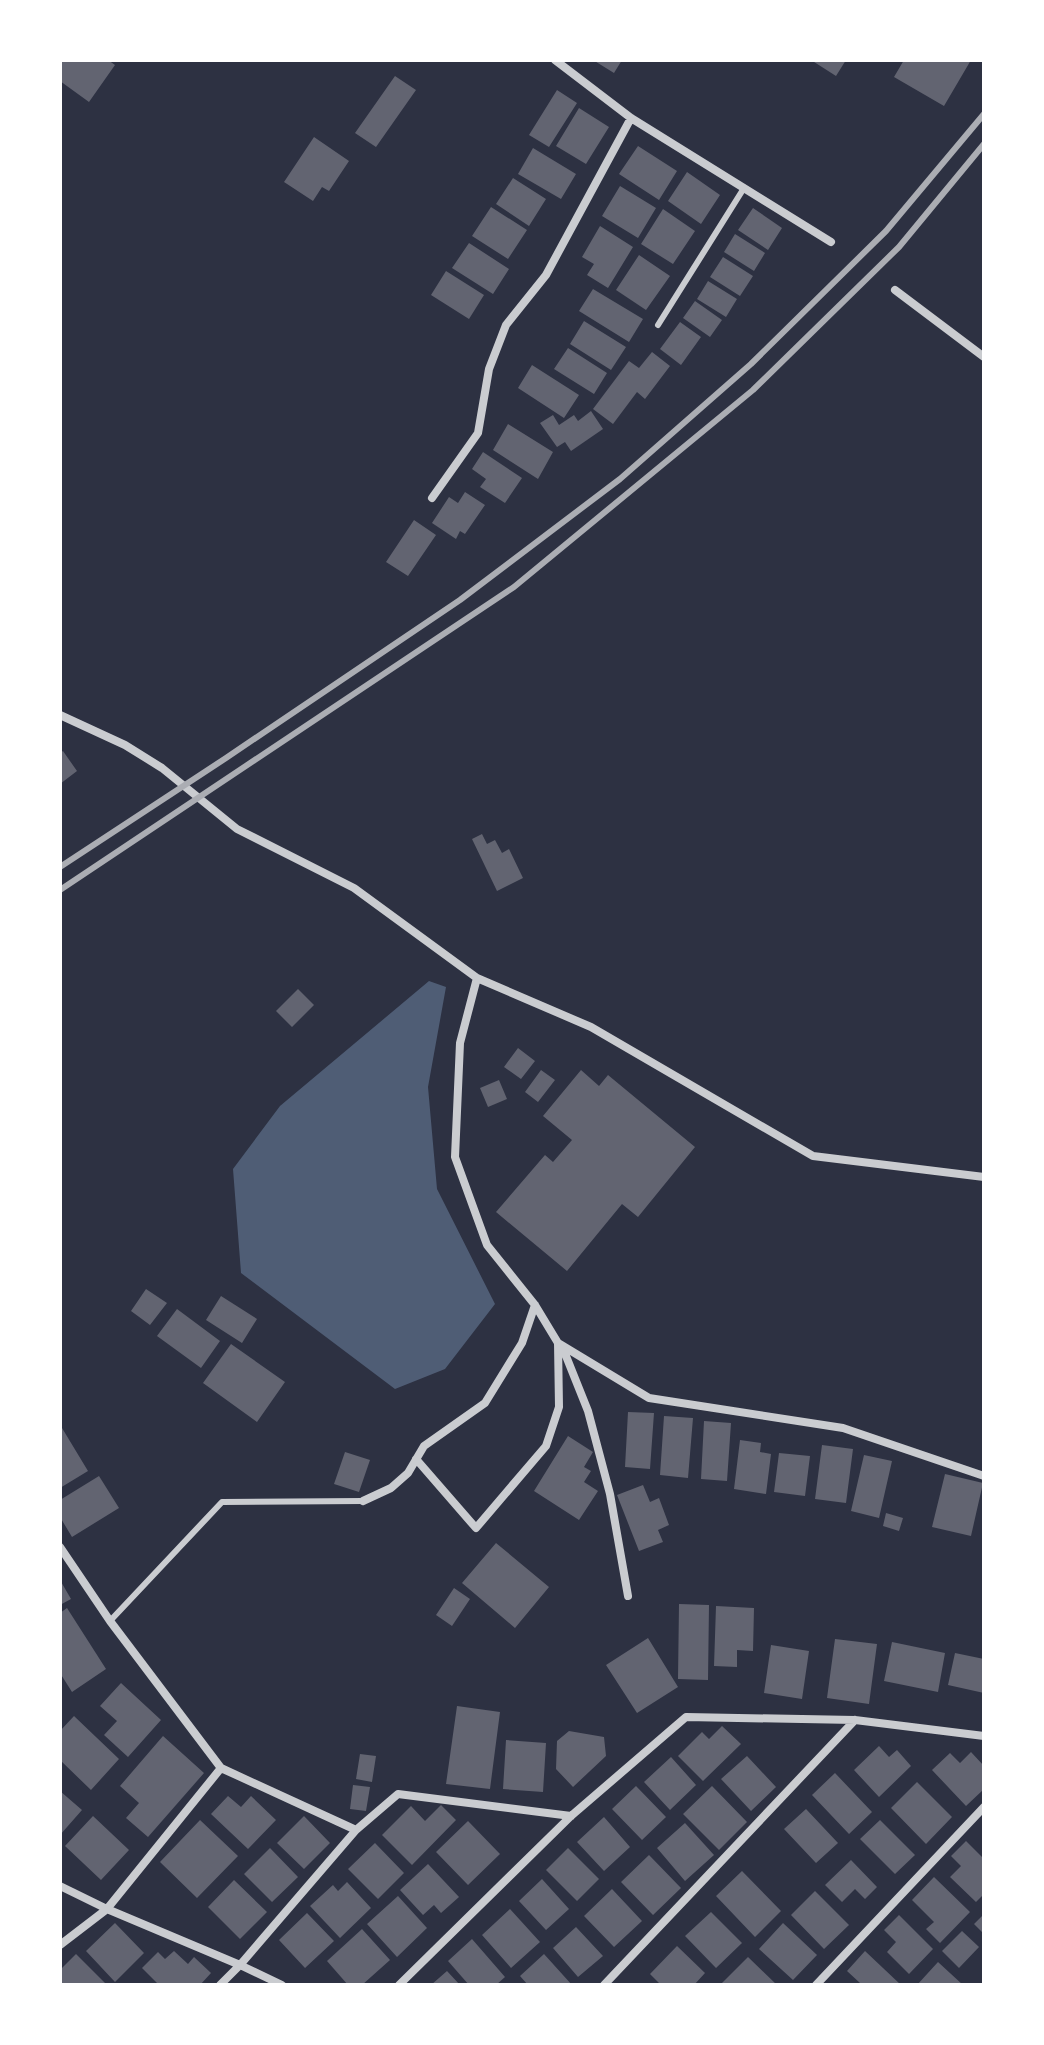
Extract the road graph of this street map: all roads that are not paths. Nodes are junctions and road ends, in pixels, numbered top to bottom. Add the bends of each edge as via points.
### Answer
1 (555, 60) edge
2 (566, 63) edge
3 (631, 118) junction
4 (744, 188) junction
5 (831, 242) dead end
6 (895, 290) dead end
7 (658, 325) dead end
8 (984, 357) edge
9 (432, 498) dead end
10 (60, 715) edge
11 (477, 978) junction
12 (984, 1177) edge
13 (535, 1305) junction
14 (560, 1344) junction
15 (416, 1459) junction
16 (984, 1476) edge
17 (363, 1501) joint
18 (60, 1547) edge
19 (628, 1596) dead end
20 (110, 1621) junction
21 (855, 1720) junction
22 (984, 1736) edge
23 (221, 1768) junction
24 (984, 1807) edge
25 (571, 1816) junction
26 (356, 1830) junction
27 (60, 1886) edge
28 (107, 1909) junction
29 (60, 1945) edge
30 (240, 1965) junction
31 (220, 1985) edge
32 (282, 1985) edge
33 (399, 1985) edge
34 (604, 1985) edge
35 (816, 1985) edge

1 - 2 street
2 - 3 street
3 - 4 street
3 - 9 street via 546,275 506,325 489,369 478,433
4 - 5 street
4 - 7 lane
6 - 8 street
10 - 11 street via 162,768 237,829 354,888
11 - 12 street via 591,1027 813,1156
11 - 13 street via 460,1043 455,1157 487,1245
13 - 14 street
13 - 15 street via 522,1343 485,1403 424,1446
14 - 15 street via 559,1407 546,1446 476,1528
14 - 16 street via 649,1398 843,1428
14 - 19 street via 588,1411
15 - 17 street via 391,1488
17 - 20 lane via 222,1502
18 - 20 street
20 - 23 street
21 - 22 street
21 - 25 street via 686,1717
21 - 34 street
23 - 26 street
23 - 28 street
24 - 35 street
25 - 26 street via 398,1794
25 - 33 street
26 - 30 street
27 - 28 street
28 - 29 street
28 - 30 street
30 - 31 street
30 - 32 street

